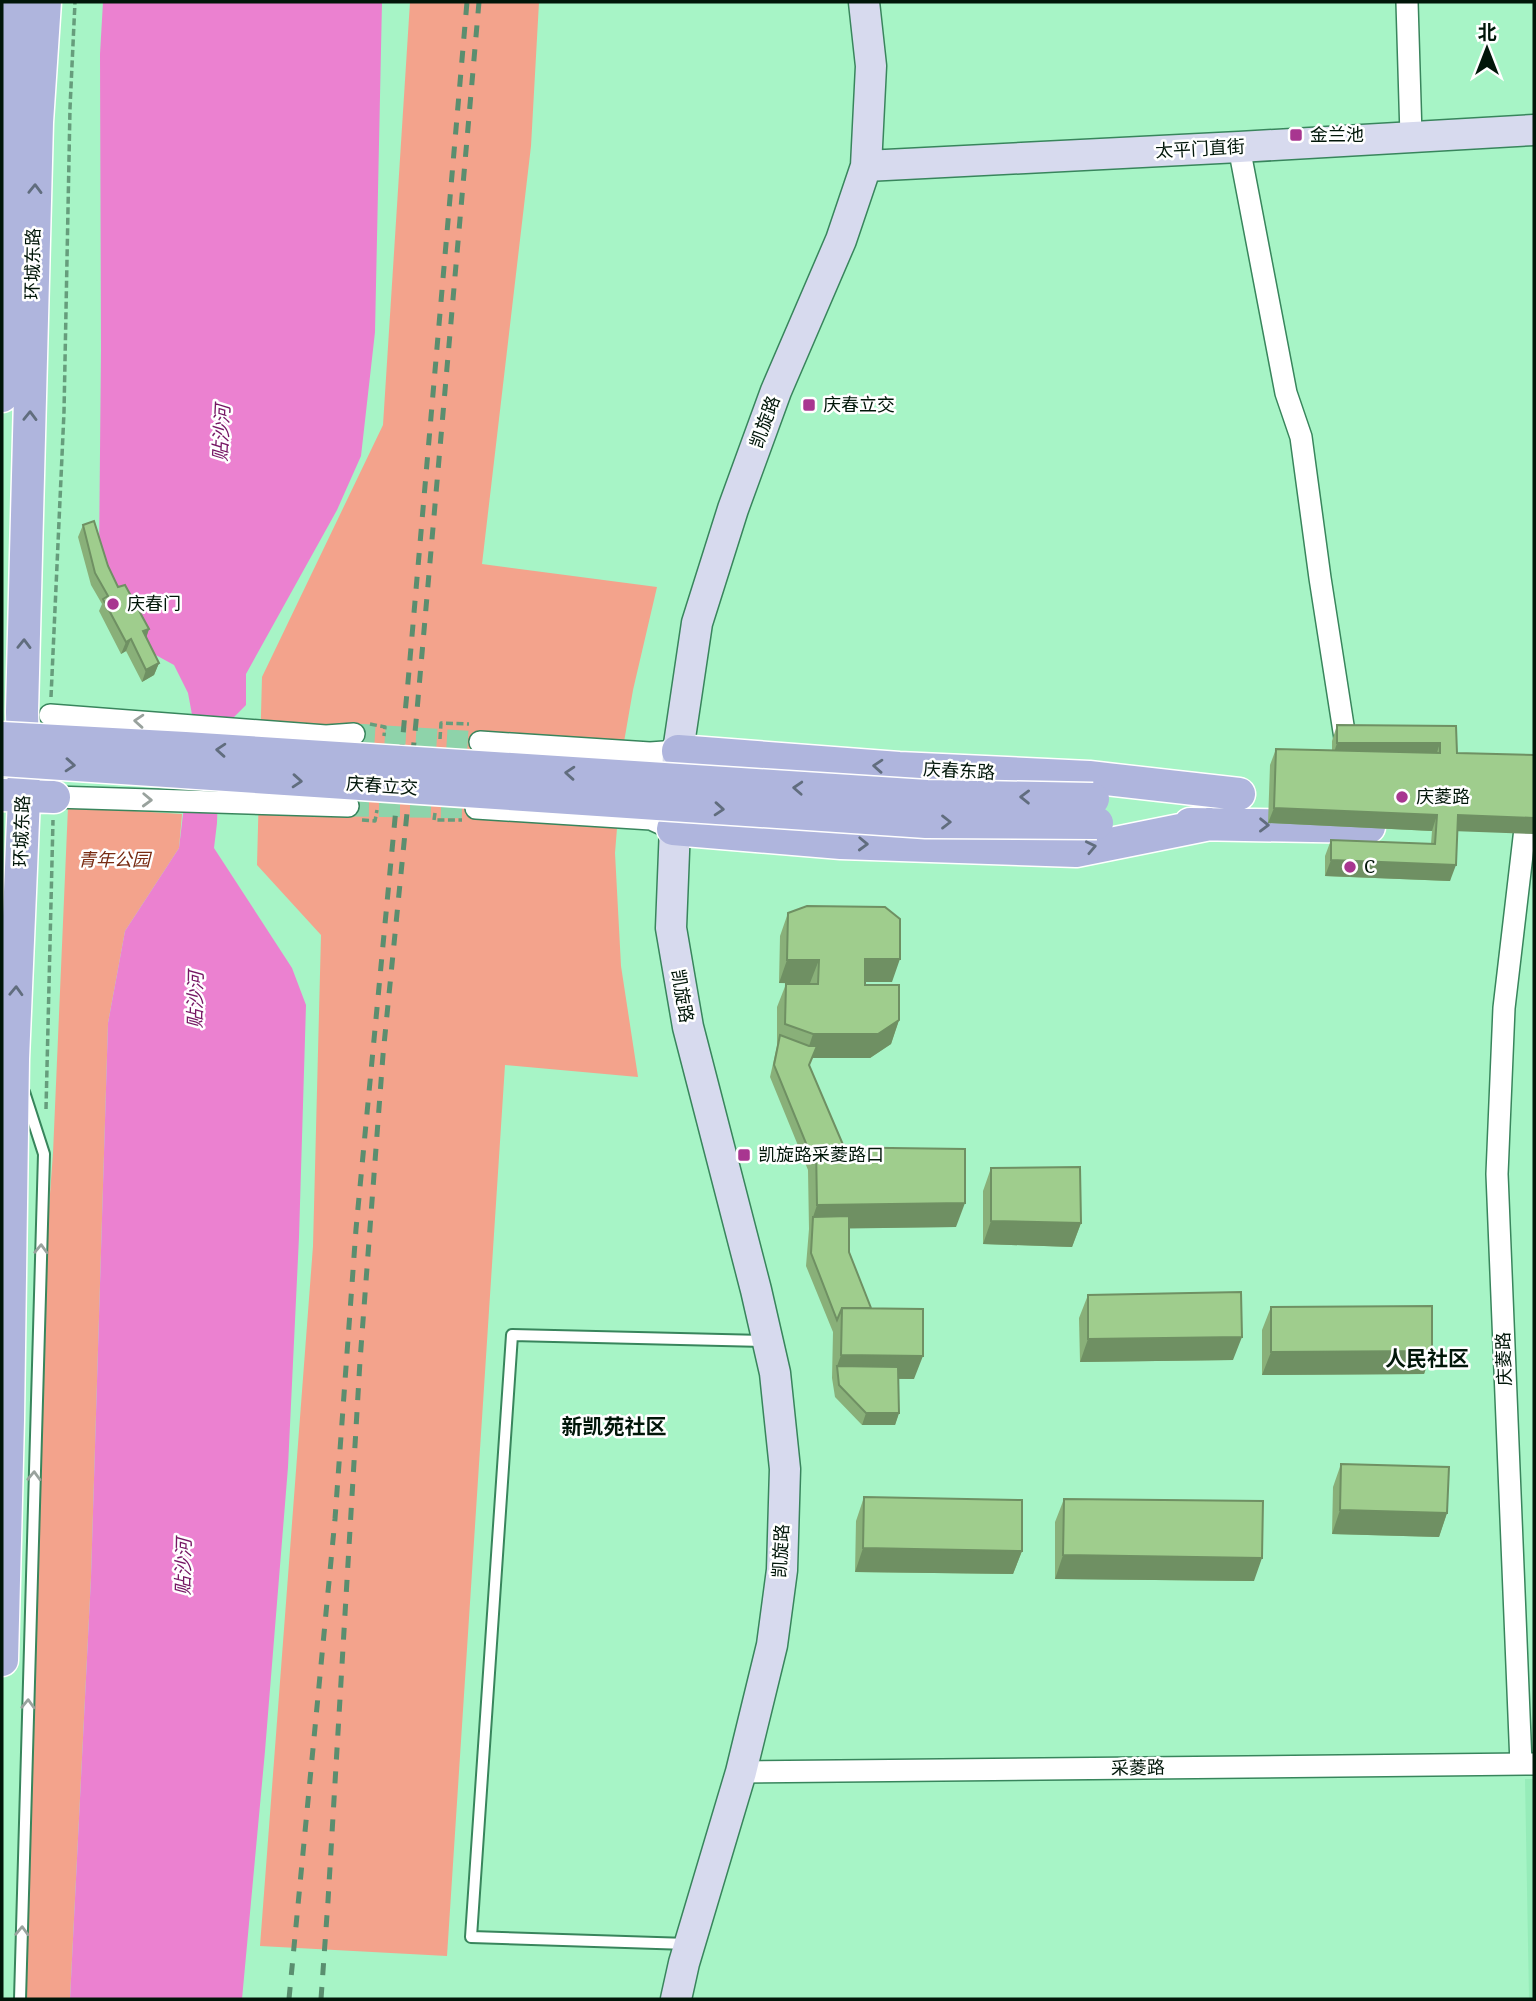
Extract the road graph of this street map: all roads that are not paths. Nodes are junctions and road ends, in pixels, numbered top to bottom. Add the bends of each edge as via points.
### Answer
1 (19, 2) edge
2 (45, 2) edge
3 (864, 2) edge
4 (1407, 2) edge
5 (8, 70) edge
6 (1534, 130) edge
7 (1411, 136) junction
8 (1239, 147) junction
9 (866, 166) junction
10 (2, 396) edge
11 (25, 713) edge
12 (354, 734) tunnel mouth
13 (2, 738) edge
14 (480, 743) tunnel mouth
15 (678, 751) junction
16 (2, 760) edge
17 (1350, 764) edge
18 (26, 796) edge
19 (348, 806) tunnel mouth
20 (477, 808) tunnel mouth
21 (1095, 811) junction
22 (1210, 824) junction
23 (1401, 827) edge
24 (673, 829) junction
25 (1519, 829) edge
26 (13, 1059) junction
27 (767, 1341) junction
28 (2, 1660) edge
29 (1528, 1764) edge
30 (741, 1772) junction
31 (690, 1944) junction
32 (20, 1999) edge
33 (676, 1999) edge

1 - 5 main road, 环城东路
11 -> 2 main road, 环城东路 via 37,122
3 - 9 main road, 凯旋路 via 871,66
4 - 7 street
5 - 10 main road, 环城东路
6 - 7 main road, 太平门直街
7 - 8 main road, 太平门直街
8 - 9 main road, 太平门直街
8 - 17 street via 1286,393 1301,437
9 - 15 main road, 凯旋路 via 733,509 697,623
12 -> 11 street via 326,736
11 - 18 main road, 环城东路
21 -> 13 main road, 庆春立交, bridge via 927,796
14 - 15 street
21 -> 15 main road, 庆春东路 via 1252,794 1089,777
15 - 24 main road, 凯旋路
16 -> 21 main road, 庆春立交, bridge via 926,822
18 -> 19 street
26 -> 18 main road, 环城东路
20 - 24 street via 651,819
21 - 22 main road
22 -> 23 main road
24 -> 22 main road via 841,843 1076,851
24 - 27 main road, 凯旋路 via 671,928 688,1027
25 - 29 street, 庆菱路 via 1504,1008 1497,1174
26 - 28 main road, 环城东路
32 -> 26 lane via 44,1154
27 - 30 main road, 凯旋路 via 785,1469 782,1570 772,1645
27 - 31 lane via 512,1335 471,1937
29 - 30 street, 采菱路
30 - 31 main road, 凯旋路
31 - 33 main road, 凯旋路

